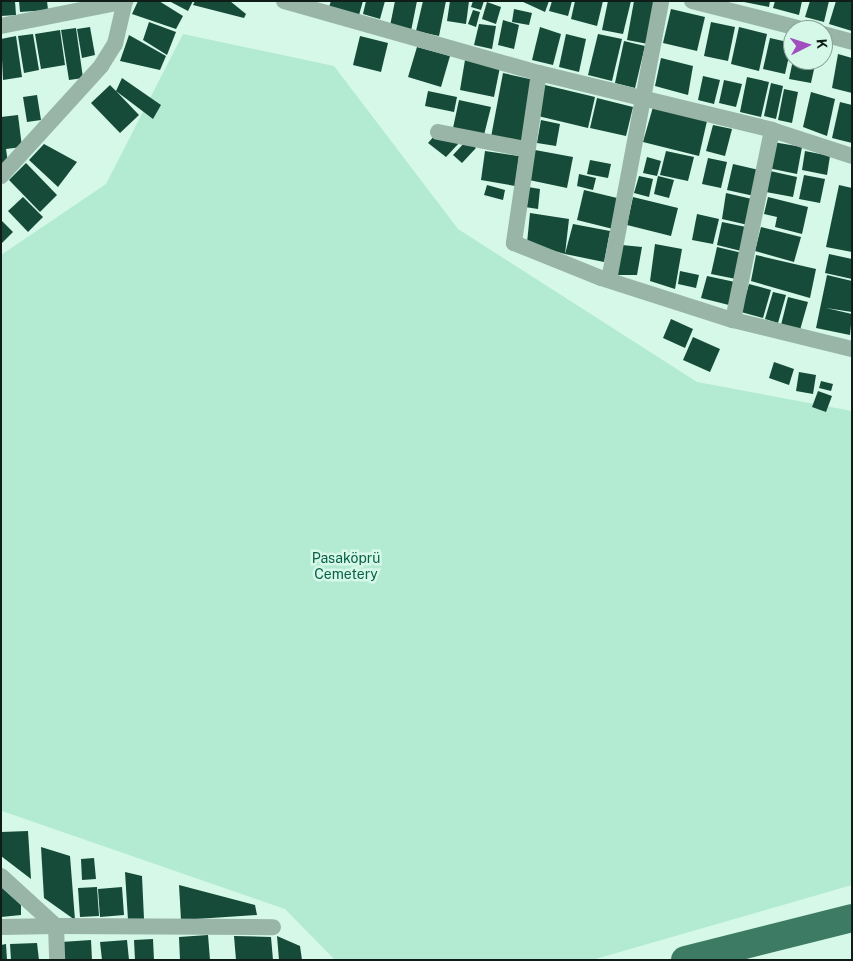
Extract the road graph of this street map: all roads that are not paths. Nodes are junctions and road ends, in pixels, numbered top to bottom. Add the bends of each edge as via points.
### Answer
1 (284, 1) edge
2 (661, 1) edge
3 (692, 1) edge
4 (125, 3) edge
5 (783, 24) edge
6 (1, 26) edge
7 (833, 37) edge
8 (852, 42) edge
9 (540, 73) junction
10 (643, 98) junction
11 (772, 130) junction
12 (438, 132) dead end
13 (525, 149) junction
14 (852, 156) edge
15 (1, 176) edge
16 (609, 280) junction
17 (733, 320) junction
18 (852, 350) edge
19 (1, 876) edge
20 (852, 918) edge
21 (56, 926) junction
22 (1, 927) edge
23 (273, 927) dead end
24 (57, 960) edge
25 (685, 960) edge

1 - 9 street
2 - 10 street
3 - 5 street
4 - 6 street
4 - 15 street via 115,44 100,66
7 - 8 street
9 - 10 street
9 - 13 street
10 - 11 street
10 - 16 street
11 - 14 street
11 - 17 street
12 - 13 street
13 - 16 street via 514,242
16 - 17 street
17 - 18 street
19 - 21 street
20 - 25 highway
21 - 22 street
21 - 23 street
21 - 24 street

